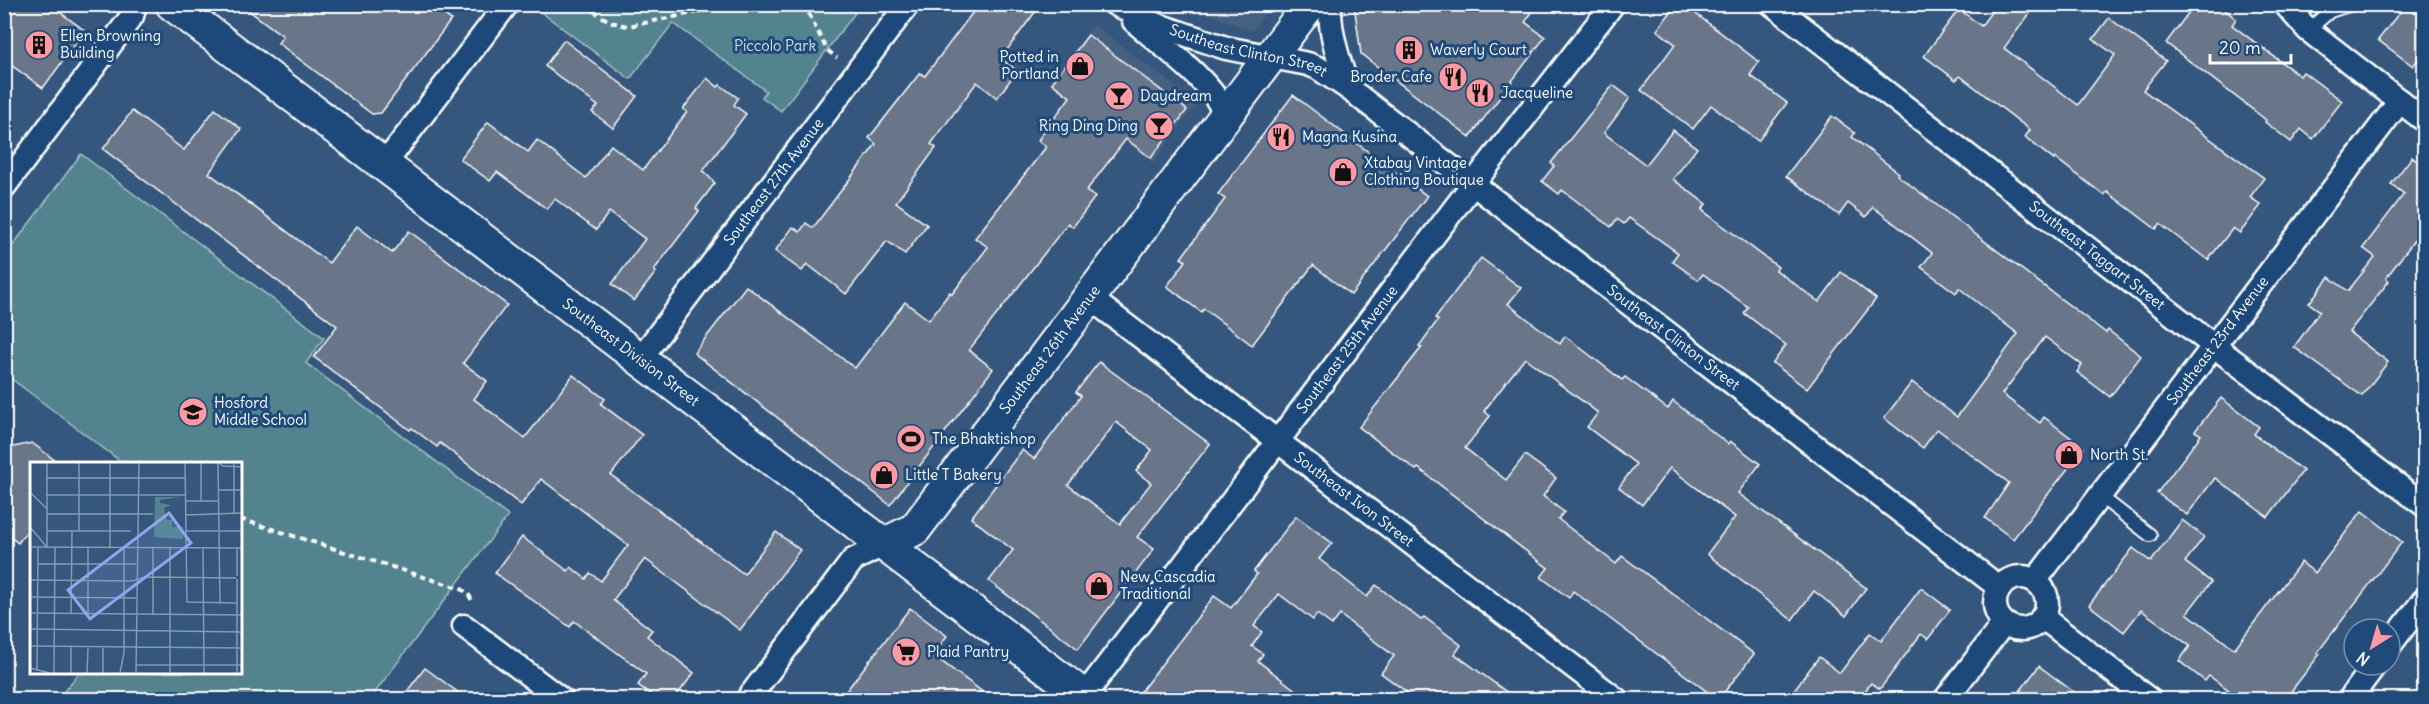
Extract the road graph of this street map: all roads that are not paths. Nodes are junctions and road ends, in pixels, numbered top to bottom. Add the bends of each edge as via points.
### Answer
1 (135, 4) edge
2 (172, 4) edge
3 (507, 4) edge
4 (908, 4) edge
5 (1115, 4) edge
6 (1310, 4) edge
7 (1330, 4) edge
8 (1612, 4) edge
9 (1772, 4) edge
10 (2285, 4) edge
11 (2352, 4) edge
12 (2308, 30) junction
13 (1270, 57) junction
14 (1348, 88) junction
15 (2400, 101) junction
16 (1226, 115) junction
17 (2424, 120) edge
18 (384, 165) junction
19 (1473, 184) junction
20 (4, 187) edge
21 (1090, 298) junction
22 (2214, 346) junction
23 (640, 359) junction
24 (1279, 441) junction
25 (2100, 496) junction
26 (2424, 505) edge
27 (2150, 535) dead end
28 (885, 544) junction
29 (2035, 581) junction
30 (2000, 588) junction
31 (2424, 600) edge
32 (2042, 617) junction
33 (2004, 623) junction
34 (464, 626) dead end
35 (2402, 629) edge
36 (2366, 677) edge
37 (1087, 698) edge
38 (562, 699) edge
39 (747, 699) edge
40 (1617, 699) edge
41 (1945, 699) edge
42 (2150, 699) edge
43 (2349, 699) edge

1 - 20 street via 132,16
2 - 18 main road, Southeast Division Street
3 - 18 street
4 - 23 street, Southeast 27th Avenue
5 - 13 street, Southeast Clinton Street via 1176,32
5 - 16 street, Southeast Clinton Street via 1203,82
6 - 13 main road, Southeast 26th Avenue
7 - 14 street, Southeast Clinton Street via 1335,46
8 - 19 street, Southeast 25th Avenue
9 - 22 street, Southeast Taggart Street
10 - 12 street
11 - 12 lane via 2330,10
12 - 15 street
13 - 14 street, Southeast Clinton Street via 1318,68
13 - 16 main road, Southeast 26th Avenue
14 - 19 street, Southeast Clinton Street
15 - 17 street
15 - 22 street, Southeast 23rd Avenue
16 - 21 main road, Southeast 26th Avenue
18 - 23 main road, Southeast Division Street
19 - 24 street, Southeast 25th Avenue
19 - 30 street, Southeast Clinton Street
21 - 24 street, Southeast Ivon Street
21 - 28 main road, Southeast 26th Avenue via 915,529
22 - 25 street, Southeast 23rd Avenue
22 - 26 street, Southeast Taggart Street
23 - 28 main road, Southeast Division Street
24 - 37 street, Southeast 25th Avenue
24 - 40 street, Southeast Ivon Street
25 - 27 lane
25 - 29 street, Southeast 23rd Avenue
28 - 37 main road, Southeast Division Street
28 - 39 street, Southeast 26th Avenue via 853,560
29 - 30 street via 2012,578
29 - 32 street via 2047,602
30 - 33 street via 1995,602
31 - 35 street
32 - 33 street via 2025,628
32 - 42 street
33 - 41 street
34 - 38 street
36 - 43 street

